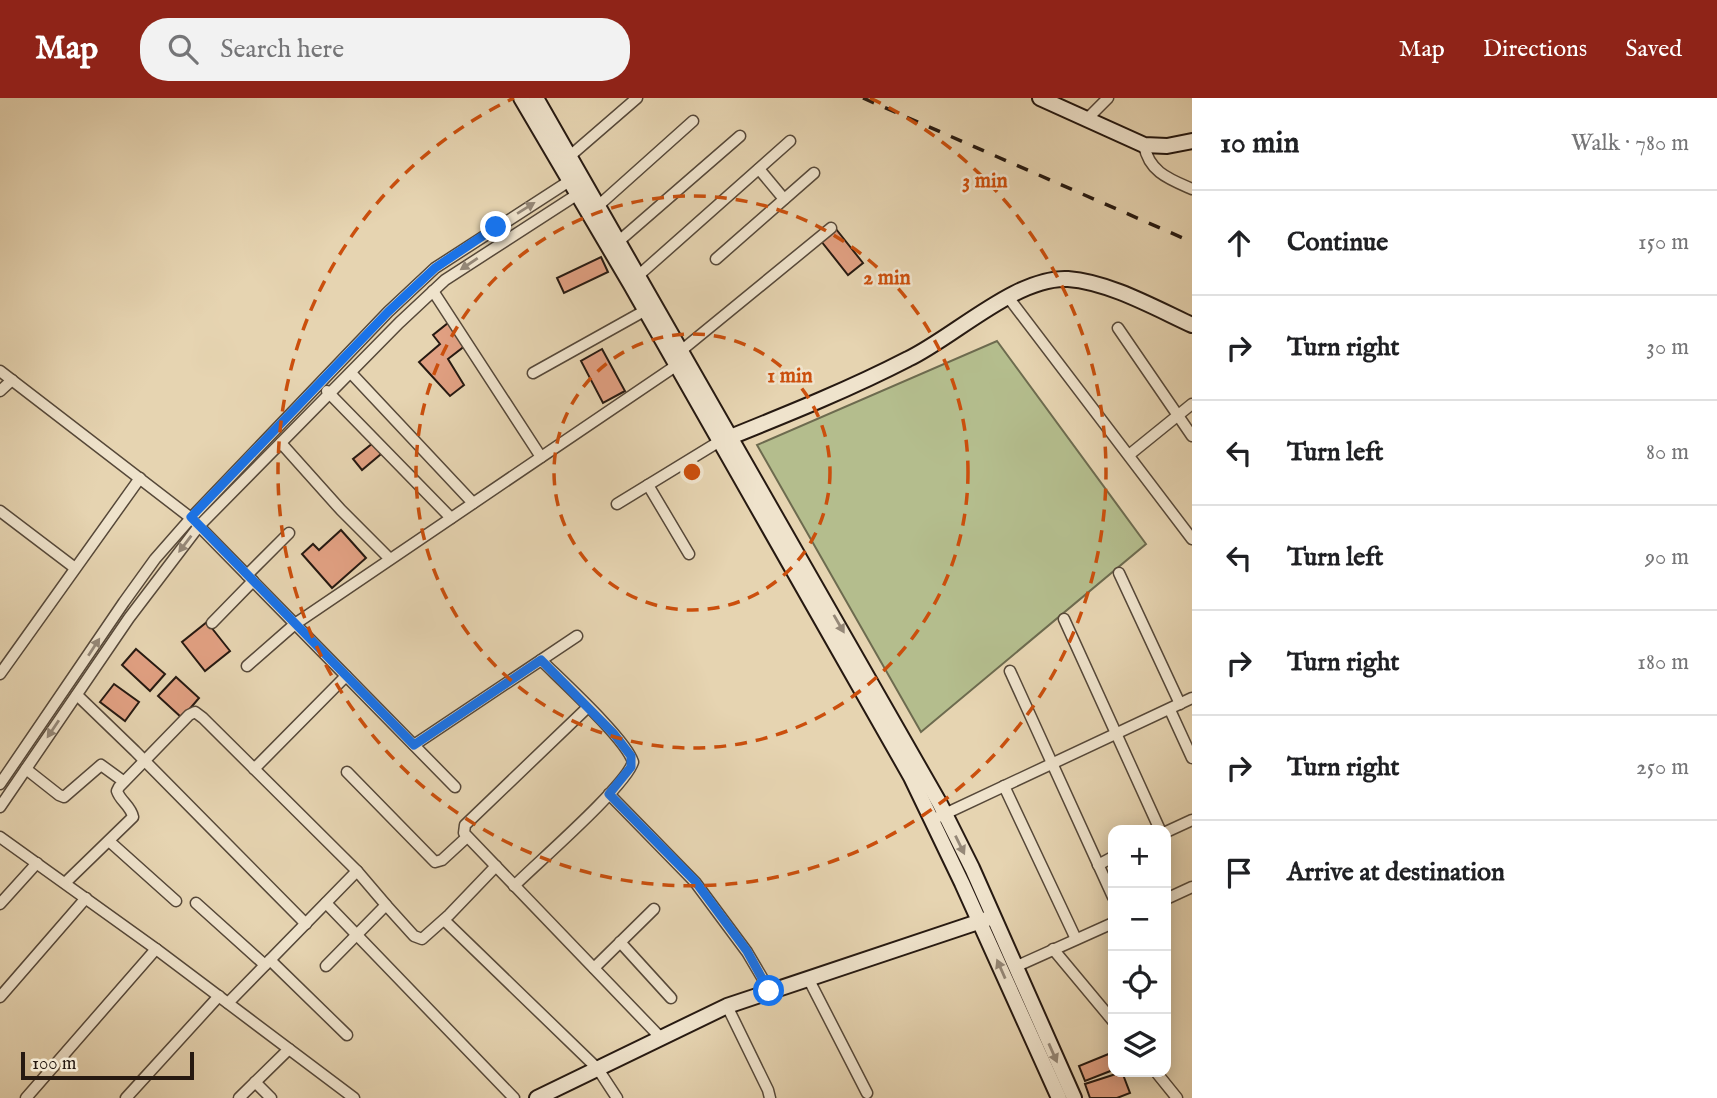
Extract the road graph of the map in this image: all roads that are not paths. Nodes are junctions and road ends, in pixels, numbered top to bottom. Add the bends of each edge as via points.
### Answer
1 (522, 98) edge
2 (536, 98) edge
3 (637, 98) edge
4 (1040, 98) edge
5 (1108, 98) edge
6 (1087, 119) junction
7 (693, 121) dead end
8 (740, 136) dead end
9 (790, 141) dead end
10 (1192, 141) edge
11 (1144, 145) junction
12 (570, 156) junction
13 (759, 169) junction
14 (814, 173) dead end
15 (579, 184) junction
16 (1192, 189) edge
17 (785, 199) junction
18 (598, 206) junction
19 (831, 228) dead end
20 (619, 241) junction
21 (716, 259) dead end
22 (639, 275) junction
23 (433, 291) junction
24 (1008, 297) junction
25 (646, 310) junction
26 (1192, 325) edge
27 (1118, 328) dead end
28 (682, 350) junction
29 (677, 365) junction
30 (0, 371) edge
31 (351, 373) junction
32 (533, 373) dead end
33 (12, 380) junction
34 (320, 383) junction
35 (0, 391) edge
36 (331, 394) junction
37 (1192, 404) edge
38 (1176, 415) junction
39 (1192, 436) edge
40 (726, 439) junction
41 (281, 443) junction
42 (1129, 455) junction
43 (541, 457) junction
44 (140, 478) junction
45 (648, 485) junction
46 (473, 503) junction
47 (617, 504) dead end
48 (2, 517) edge
49 (191, 517) junction
50 (451, 518) junction
51 (199, 526) junction
52 (289, 533) dead end
53 (1192, 539) edge
54 (689, 554) dead end
55 (390, 559) junction
56 (75, 568) junction
57 (1119, 573) dead end
58 (250, 578) junction
59 (1064, 619) dead end
60 (212, 623) dead end
61 (295, 624) junction
62 (577, 636) dead end
63 (541, 660) junction
64 (247, 666) dead end
65 (1010, 671) dead end
66 (0, 674) edge
67 (346, 676) junction
68 (77, 695) junction
69 (1192, 698) edge
70 (1180, 704) junction
71 (588, 707) junction
72 (1170, 709) junction
73 (1116, 734) junction
74 (414, 745) junction
75 (1192, 758) edge
76 (144, 761) junction
77 (1052, 764) junction
78 (26, 769) junction
79 (254, 769) junction
80 (347, 772) dead end
81 (123, 781) junction
82 (0, 784) edge
83 (1004, 786) junction
84 (455, 787) dead end
85 (609, 794) junction
86 (0, 807) edge
87 (938, 817) junction
88 (1192, 820) edge
89 (1158, 825) edge
90 (1171, 830) edge
91 (0, 837) edge
92 (467, 837) junction
93 (109, 841) junction
94 (1108, 860) edge
95 (37, 863) junction
96 (1098, 864) junction
97 (496, 866) junction
98 (357, 871) junction
99 (65, 883) junction
100 (514, 886) junction
101 (1192, 887) edge
102 (1109, 888) edge
103 (1171, 897) edge
104 (86, 898) junction
105 (176, 901) dead end
106 (196, 903) dead end
107 (0, 904) edge
108 (326, 904) junction
109 (386, 905) junction
110 (654, 909) dead end
111 (986, 919) junction
112 (444, 920) junction
113 (306, 924) junction
114 (1108, 925) edge
115 (357, 936) junction
116 (1076, 939) junction
117 (620, 942) junction
118 (156, 949) junction
119 (1053, 949) junction
120 (268, 962) junction
121 (326, 966) dead end
122 (1015, 967) junction
123 (594, 968) junction
124 (808, 978) junction
125 (769, 991) junction
126 (0, 997) edge
127 (671, 998) dead end
128 (223, 1000) junction
129 (727, 1006) junction
130 (1108, 1015) edge
131 (347, 1034) dead end
132 (661, 1038) junction
133 (289, 1049) junction
134 (598, 1069) junction
135 (1160, 1077) edge
136 (255, 1082) junction
137 (866, 1093) dead end
138 (26, 1098) edge
139 (126, 1098) edge
140 (239, 1098) edge
141 (271, 1098) edge
142 (354, 1098) edge
143 (514, 1098) edge
144 (537, 1098) edge
145 (617, 1098) edge
146 (770, 1098) edge
147 (1059, 1098) edge
148 (1074, 1098) edge
149 (1177, 1098) edge

1 - 15 main road
2 - 12 main road
3 - 12 street
4 - 6 main road
5 - 6 street
6 - 11 main road
7 - 18 street
8 - 20 street
9 - 13 street
10 - 11 main road
11 - 16 street via 1152,168
12 - 15 main road
13 - 17 street
13 - 22 street
14 - 17 street
15 - 18 main road
15 -> 23 street
15 - 25 main road
34 -> 15 street via 435,268
17 - 21 street
18 - 20 main road
19 - 28 street
20 - 22 main road
22 - 28 main road
23 - 31 street
23 - 43 street
24 - 26 main road via 1045,281 1096,283
24 - 40 main road via 910,359
24 - 42 street
25 - 29 main road
25 - 32 street
27 - 38 street
28 - 40 main road
29 - 40 main road
29 - 43 street
30 - 33 street
31 - 36 street
31 - 46 street
33 - 35 street
33 - 44 street
34 - 36 street
34 - 49 street
36 - 41 street
36 - 50 street
37 - 38 street
38 - 39 street
38 - 42 street
40 - 45 street
40 - 87 main road via 911,777
41 - 51 street
41 - 55 street
42 - 53 street
43 - 46 street
44 - 49 street
44 - 56 street
45 - 47 street
45 - 54 street
46 - 50 street
48 - 56 street
49 - 51 street
82 -> 49 street via 124,602
50 - 55 street
51 - 58 street
51 -> 68 street
52 - 58 street
55 - 61 street
56 - 66 street
57 - 70 street
58 - 60 street
58 - 61 street
59 - 73 street
61 - 64 street
61 - 67 street
62 - 63 street
63 - 71 street
63 - 74 street
65 - 77 street
67 - 74 street
67 - 79 street
68 - 76 street
68 -> 78 street
69 - 70 street
70 - 72 street
71 - 85 street via 633,762
71 - 92 street via 465,825
72 - 73 street
72 - 75 street
73 - 77 street
73 - 89 street
74 - 84 street
76 - 79 street via 192,712
76 - 81 street
76 - 113 street
77 - 83 street
77 - 96 street
78 - 81 street via 64,797 101,765
78 - 86 street
79 - 98 street
80 - 92 street via 435,862
81 - 93 street via 117,791 133,817
83 - 87 street
83 - 116 street
85 - 100 street
85 - 125 street via 695,881 747,951
87 - 111 main road
88 - 90 street
91 - 95 street
92 - 97 street
93 - 99 street
93 - 105 street
94 - 96 street
95 - 99 street
95 - 107 street
96 - 102 street
97 - 100 street
97 - 112 street
98 - 108 street
98 - 109 street
99 - 104 street
100 - 123 street
101 - 103 street
104 - 118 street
104 - 126 street
106 - 120 street
108 - 113 street
108 - 115 street
109 - 112 street via 421,939
109 - 115 street
110 - 117 street
111 - 122 main road
111 - 124 main road
147 -> 111 main road
112 - 134 street
113 - 120 street
114 - 116 street
115 - 121 street
115 - 143 street
116 - 119 street
117 - 123 street
117 - 127 street
118 - 128 street
118 - 138 street
119 - 122 street
119 - 130 street
120 - 128 street
120 - 131 street
122 -> 148 main road
123 - 132 street
124 - 125 main road
124 - 137 street
125 - 129 main road
128 - 133 street
128 - 139 street
129 - 132 main road
129 - 146 street
132 - 134 main road
133 - 136 street
133 - 142 street
134 - 144 main road
134 - 145 street
135 - 149 street
136 - 140 street
136 - 141 street

